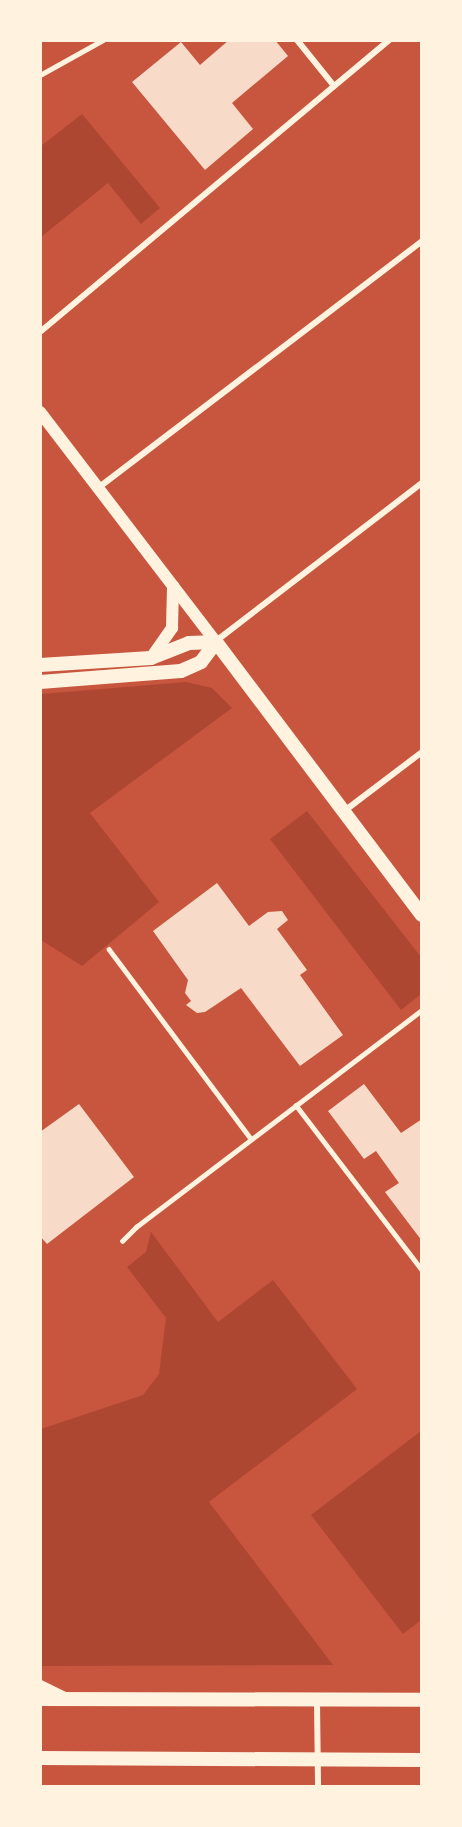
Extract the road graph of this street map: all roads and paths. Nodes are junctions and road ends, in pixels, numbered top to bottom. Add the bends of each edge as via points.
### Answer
1 (104, 40) edge
2 (297, 40) edge
3 (389, 40) edge
4 (40, 75) edge
5 (334, 86) junction
6 (422, 241) edge
7 (40, 332) edge
8 (40, 412) edge
9 (422, 483) edge
10 (98, 488) junction
11 (172, 585) junction
12 (216, 642) junction
13 (151, 658) junction
14 (40, 665) edge
15 (40, 682) edge
16 (422, 753) edge
17 (343, 812) junction
18 (422, 915) edge
19 (109, 949) dead end
20 (422, 1010) edge
21 (296, 1106) junction
22 (251, 1139) junction
23 (122, 1242) dead end
24 (422, 1270) edge
25 (40, 1686) edge
26 (67, 1699) junction
27 (40, 1700) edge
28 (317, 1700) junction
29 (422, 1700) edge
30 (40, 1758) edge
31 (318, 1760) junction
32 (422, 1760) edge
33 (318, 1786) edge

1 - 4 lane
2 - 5 street
3 - 5 street
5 - 7 street
6 - 10 street
8 - 10 main road
9 - 12 street
10 - 11 main road
11 - 12 main road
11 - 13 main road via 172,628
12 - 13 main road via 189,643
12 - 15 main road via 197,665 181,671
12 - 17 main road
13 - 14 main road
16 - 17 street
17 - 18 main road
19 - 22 lane
20 - 21 lane
21 - 22 lane
21 - 24 lane
22 - 23 lane
25 - 26 main road
26 - 27 main road
26 - 28 main road
28 - 29 main road
28 - 31 street
30 - 31 main road
31 - 32 main road
31 - 33 street

